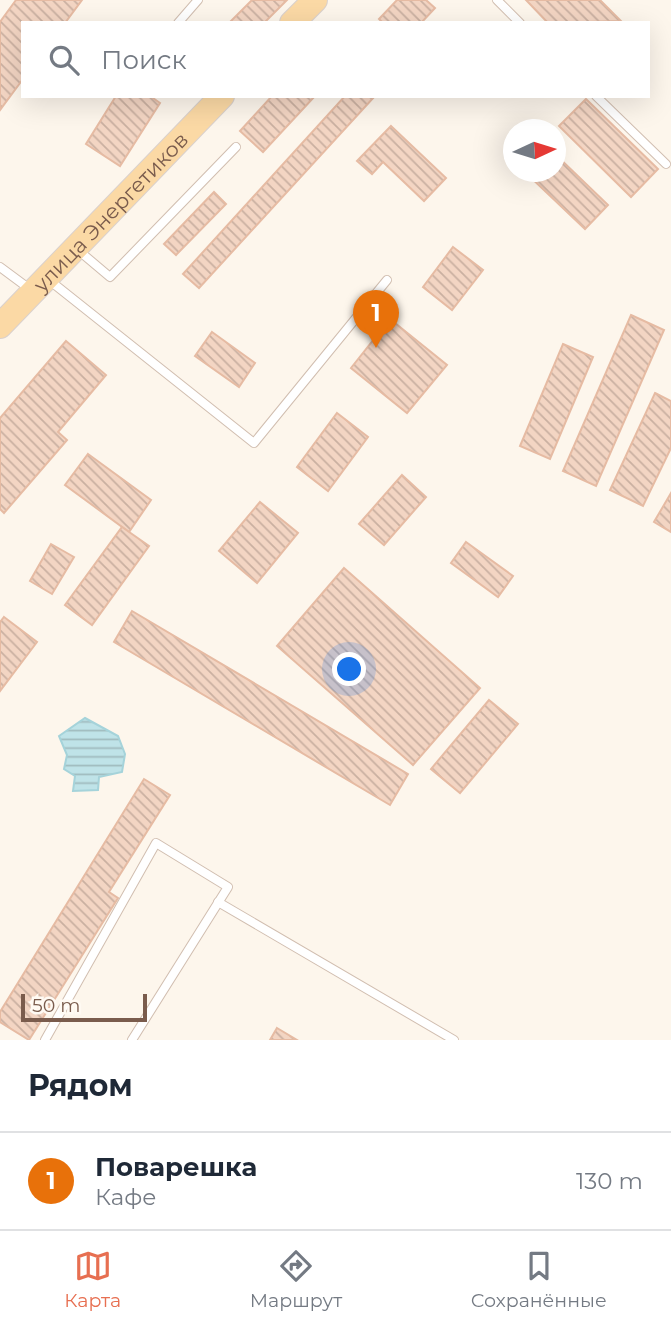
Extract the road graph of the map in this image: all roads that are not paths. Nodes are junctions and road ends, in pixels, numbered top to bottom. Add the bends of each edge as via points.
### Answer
1 (198, 0) edge
2 (314, 0) edge
3 (497, 0) edge
4 (180, 21) edge
5 (294, 21) edge
6 (518, 21) edge
7 (219, 98) edge
8 (598, 98) edge
9 (236, 147) dead end
10 (666, 164) dead end
11 (75, 248) junction
12 (0, 267) edge
13 (387, 280) dead end
14 (41, 285) junction
15 (0, 326) edge
16 (218, 902) junction
17 (45, 1040) edge
18 (132, 1040) edge
19 (454, 1040) edge

1 - 4 lane
2 - 5 main road
3 - 6 lane
7 - 11 main road, улица Энергетиков
8 - 10 lane
9 - 11 lane via 110,277
11 - 14 main road, улица Энергетиков
12 - 14 lane
13 - 14 lane via 254,443
14 - 15 main road, улица Энергетиков
16 - 17 lane via 228,887 156,843
16 - 18 lane
16 - 19 lane

